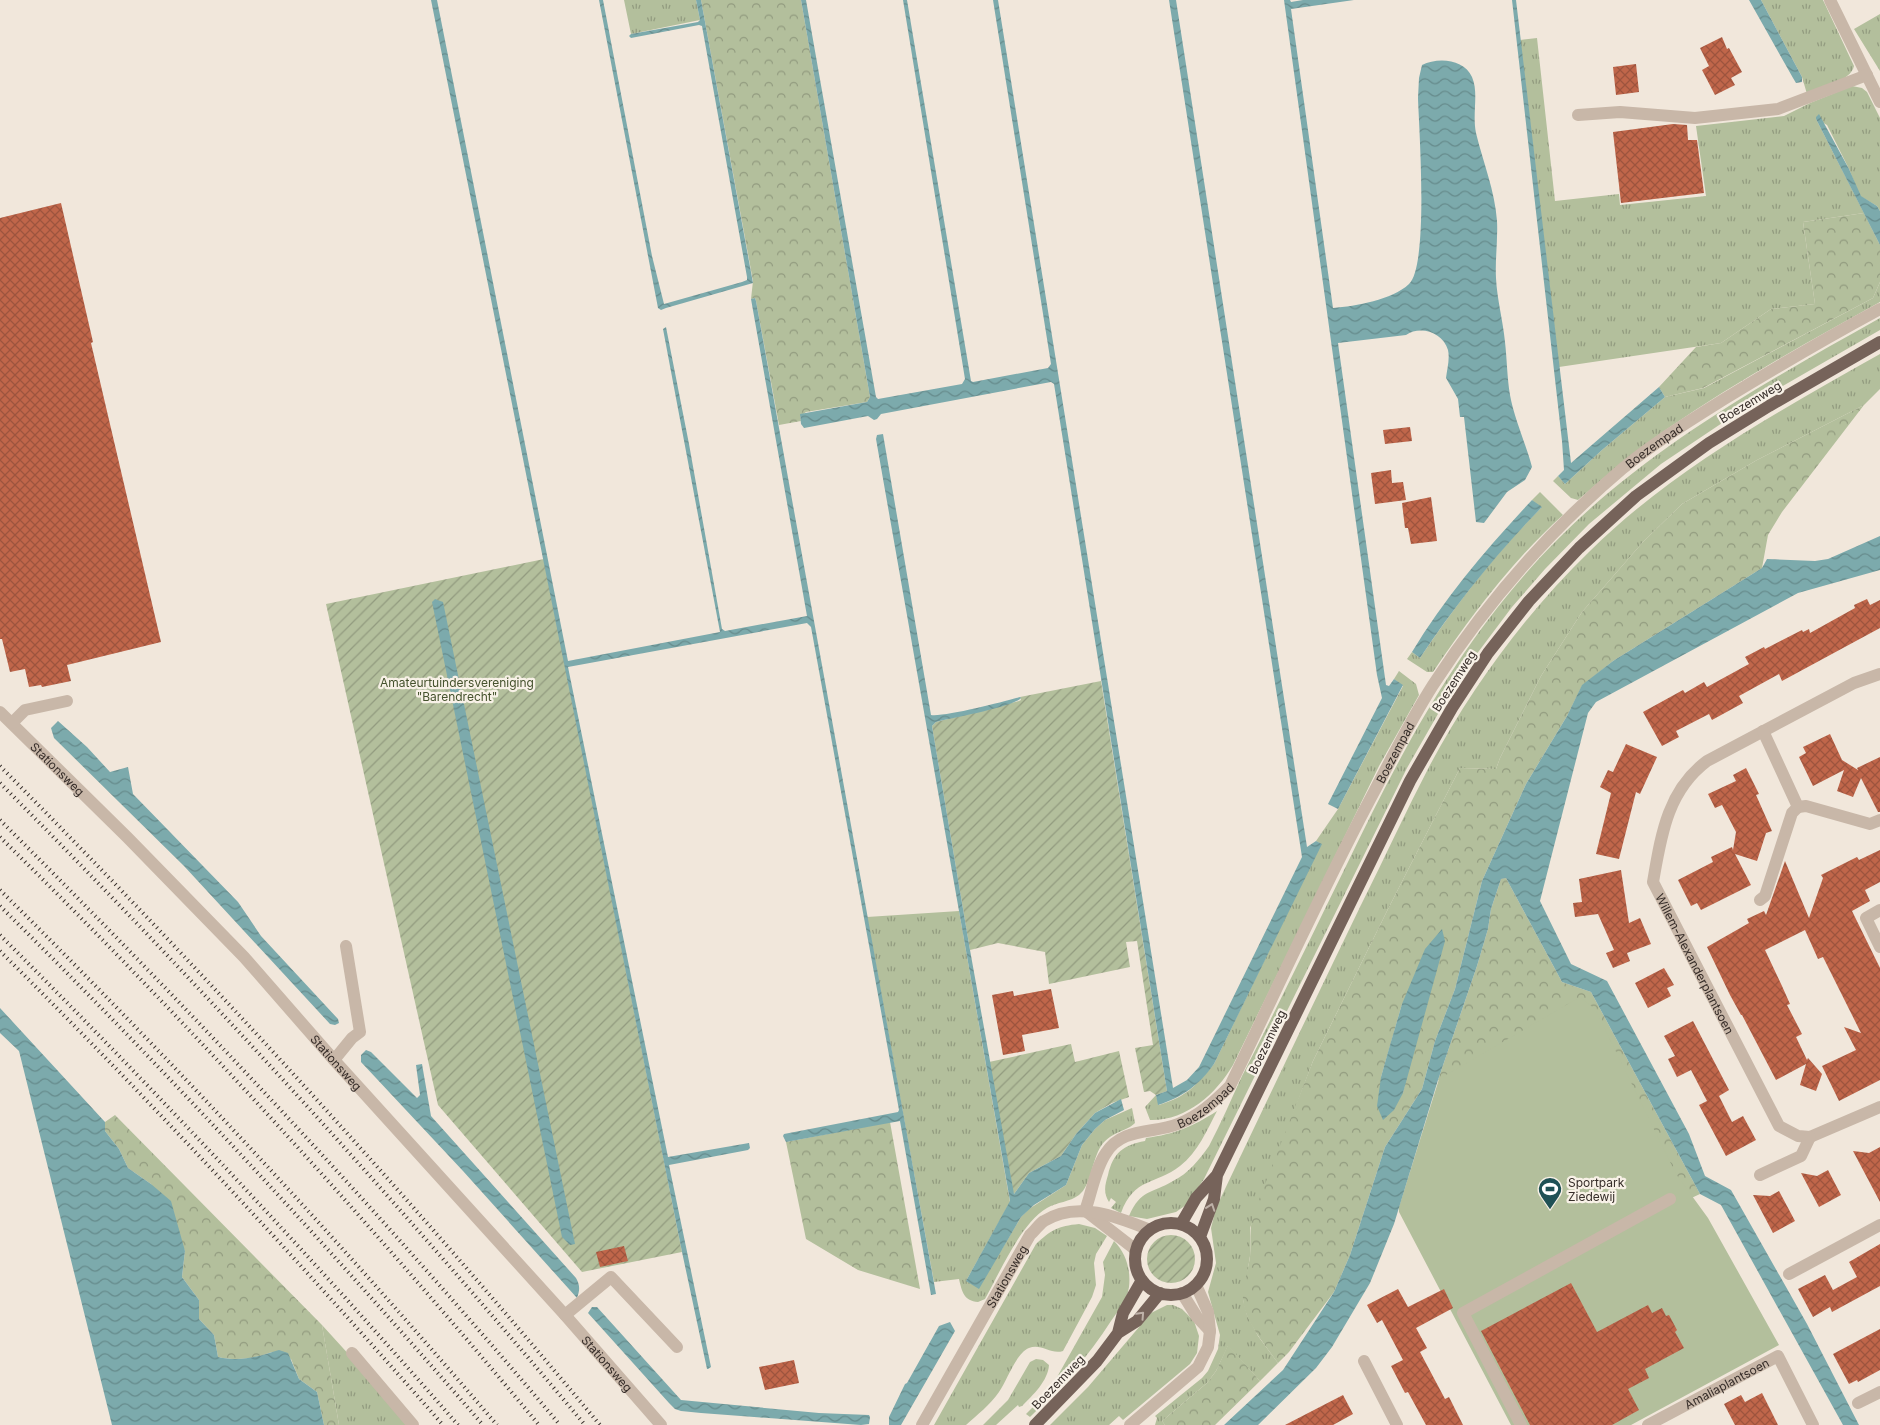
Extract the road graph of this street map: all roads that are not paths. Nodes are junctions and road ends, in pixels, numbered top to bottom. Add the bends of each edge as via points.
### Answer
1 (1830, 0) edge
2 (1867, 75) junction
3 (1880, 102) edge
4 (1578, 115) dead end
5 (1880, 309) edge
6 (1880, 342) edge
7 (1880, 674) edge
8 (67, 701) dead end
9 (0, 712) edge
10 (12, 723) junction
11 (1763, 731) junction
12 (1798, 807) junction
13 (1880, 820) edge
14 (1760, 900) dead end
15 (1880, 910) edge
16 (346, 946) dead end
17 (1880, 947) edge
18 (334, 1060) junction
19 (1880, 1107) edge
20 (1810, 1137) junction
21 (1217, 1175) junction
22 (1760, 1175) dead end
23 (1670, 1199) dead end
24 (1085, 1210) junction
25 (1181, 1224) junction
26 (1880, 1225) edge
27 (1150, 1230) junction
28 (1200, 1237) junction
29 (1136, 1250) junction
30 (1789, 1274) dead end
31 (1142, 1280) junction
32 (1196, 1285) junction
33 (1160, 1293) junction
34 (1182, 1293) junction
35 (566, 1315) junction
36 (1210, 1331) junction
37 (1118, 1333) junction
38 (676, 1347) dead end
39 (352, 1352) dead end
40 (1364, 1361) dead end
41 (1880, 1392) edge
42 (1858, 1404) dead end
43 (1138, 1422) edge
44 (413, 1425) edge
45 (661, 1425) edge
46 (922, 1425) edge
47 (1035, 1425) edge
48 (1398, 1425) edge
49 (1522, 1425) edge
50 (1648, 1425) edge
51 (1813, 1425) edge

1 - 2 street
2 - 3 street
2 - 4 street via 1778,110 1695,118 1620,112
5 - 24 street, Boezempad via 1796,355 1674,430 1623,468 1527,562 1471,630 1432,686 1352,832 1230,1086 1213,1104 1194,1117 1176,1125 1123,1136 1112,1145 1101,1162
6 - 21 main road, Boezemweg via 1709,443 1636,496 1528,601 1452,708 1410,781
7 - 11 street, Willem-Alexanderplantsoen via 1854,683
8 - 10 street via 25,710
9 - 10 street, Stationsweg
10 - 18 street, Stationsweg via 244,957
11 - 12 street
11 - 20 street, Willem-Alexanderplantsoen via 1707,760 1680,788 1659,844 1653,882 1779,1126 1798,1136
12 - 13 street via 1806,806 1870,824
12 - 14 street via 1792,813 1765,896
15 - 17 street via 1866,918
16 - 18 street via 360,1032
18 - 35 street, Stationsweg
19 - 20 street
20 - 22 street via 1801,1156
21 - 25 main road, Boezemweg via 1196,1198
28 -> 21 main road, Boezemweg via 1214,1200
23 - 49 street via 1463,1313
24 - 27 street, Stationsweg via 1122,1218
24 - 29 street
24 - 46 street, Stationsweg via 1054,1216 1030,1235
25 - 27 main road via 1159,1225
25 - 28 main road
26 - 30 street
27 - 29 main road
28 - 32 main road via 1207,1256 1204,1272
29 - 31 main road via 1137,1271
31 - 33 main road
31 - 37 main road, Boezemweg via 1123,1313
32 - 34 main road
32 - 36 street via 1208,1312
33 - 34 main road
37 -> 33 main road, Boezemweg via 1137,1321
34 - 36 street
35 - 38 street via 611,1277
35 - 45 street, Stationsweg
36 - 43 street via 1208,1347 1198,1367
37 - 47 main road, Boezemweg via 1097,1361
39 - 44 street
40 - 48 street
41 - 42 street
50 - 51 street, Amaliaplantsoen via 1778,1356

